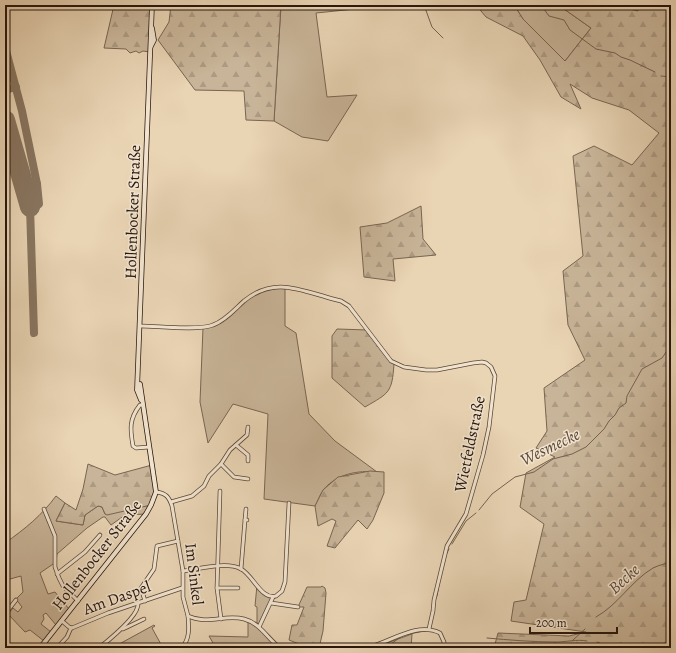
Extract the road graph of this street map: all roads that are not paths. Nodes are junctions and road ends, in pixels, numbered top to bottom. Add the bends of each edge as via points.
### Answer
1 (152, 5) edge
2 (140, 326) junction
3 (142, 402) junction
4 (248, 426) dead end
5 (236, 445) junction
6 (149, 447) junction
7 (248, 461) dead end
8 (221, 464) junction
9 (248, 479) dead end
10 (220, 490) dead end
11 (156, 492) junction
12 (171, 502) junction
13 (288, 503) dead end
14 (44, 509) dead end
15 (246, 509) dead end
16 (100, 535) dead end
17 (178, 541) junction
18 (217, 566) junction
19 (241, 569) junction
20 (183, 571) junction
21 (57, 574) junction
22 (182, 588) junction
23 (217, 588) junction
24 (238, 588) dead end
25 (273, 597) junction
26 (5, 599) edge
27 (16, 600) dead end
28 (78, 601) junction
29 (145, 601) junction
30 (138, 603) junction
31 (271, 603) junction
32 (298, 608) dead end
33 (5, 609) edge
34 (5, 614) edge
35 (188, 616) junction
36 (144, 619) dead end
37 (221, 619) junction
38 (62, 621) junction
39 (259, 627) junction
40 (71, 628) junction
41 (430, 629) junction
42 (119, 630) junction
43 (279, 647) edge
44 (40, 648) edge
45 (57, 648) edge
46 (99, 648) edge
47 (182, 648) edge
48 (366, 648) edge
49 (444, 648) edge

1 - 2 main road, Hollenbocker Straße
2 - 3 main road, Hollenbocker Straße via 139,376
2 - 41 street, Wietfeldstraße via 207,327 220,322 256,292 268,287 284,286 345,303 397,365 434,370 478,362 491,367 495,376 494,393 483,455 466,514 447,546
3 - 6 main road, Hollenbocker Straße
3 - 6 street via 134,412 131,422 133,446
4 - 5 street via 247,435
5 - 7 street via 248,455
5 - 8 street
6 - 11 main road, Hollenbocker Straße
8 - 9 street via 234,477
8 - 12 street via 204,486 192,496
10 - 18 street
11 - 12 street via 166,495
11 - 28 main road, Hollenbocker Straße via 146,514
12 - 17 street, Im Sinkel
13 - 25 street via 285,582 282,591
14 - 21 street via 55,536
15 - 19 street
16 - 21 street via 85,552
17 - 20 street, Im Sinkel
17 - 29 street via 157,546 154,569 141,588
18 - 19 street via 227,565
18 - 20 street
18 - 23 street
19 - 25 street via 264,594
20 - 22 street, Im Sinkel
21 - 28 street via 63,586
22 - 29 street, Am Daspel
22 - 35 street, Im Sinkel
23 - 24 street
23 - 37 street
25 - 31 street
26 - 33 street
27 - 34 street
28 - 38 main road, Hollenbocker Straße
29 - 30 street, Am Daspel
30 - 40 street, Am Daspel
30 - 42 street via 138,609
31 - 32 street
31 - 39 street
35 - 37 street, Im Sinkel via 201,620
35 - 47 street via 188,637
36 - 42 street
37 - 39 street, Im Sinkel via 244,619
38 - 40 street, Am Daspel
38 - 44 main road, Hollenbocker Straße
39 - 43 street, Im Sinkel
40 - 45 street
41 - 48 street via 415,630
41 - 49 street via 440,633
42 - 46 street

